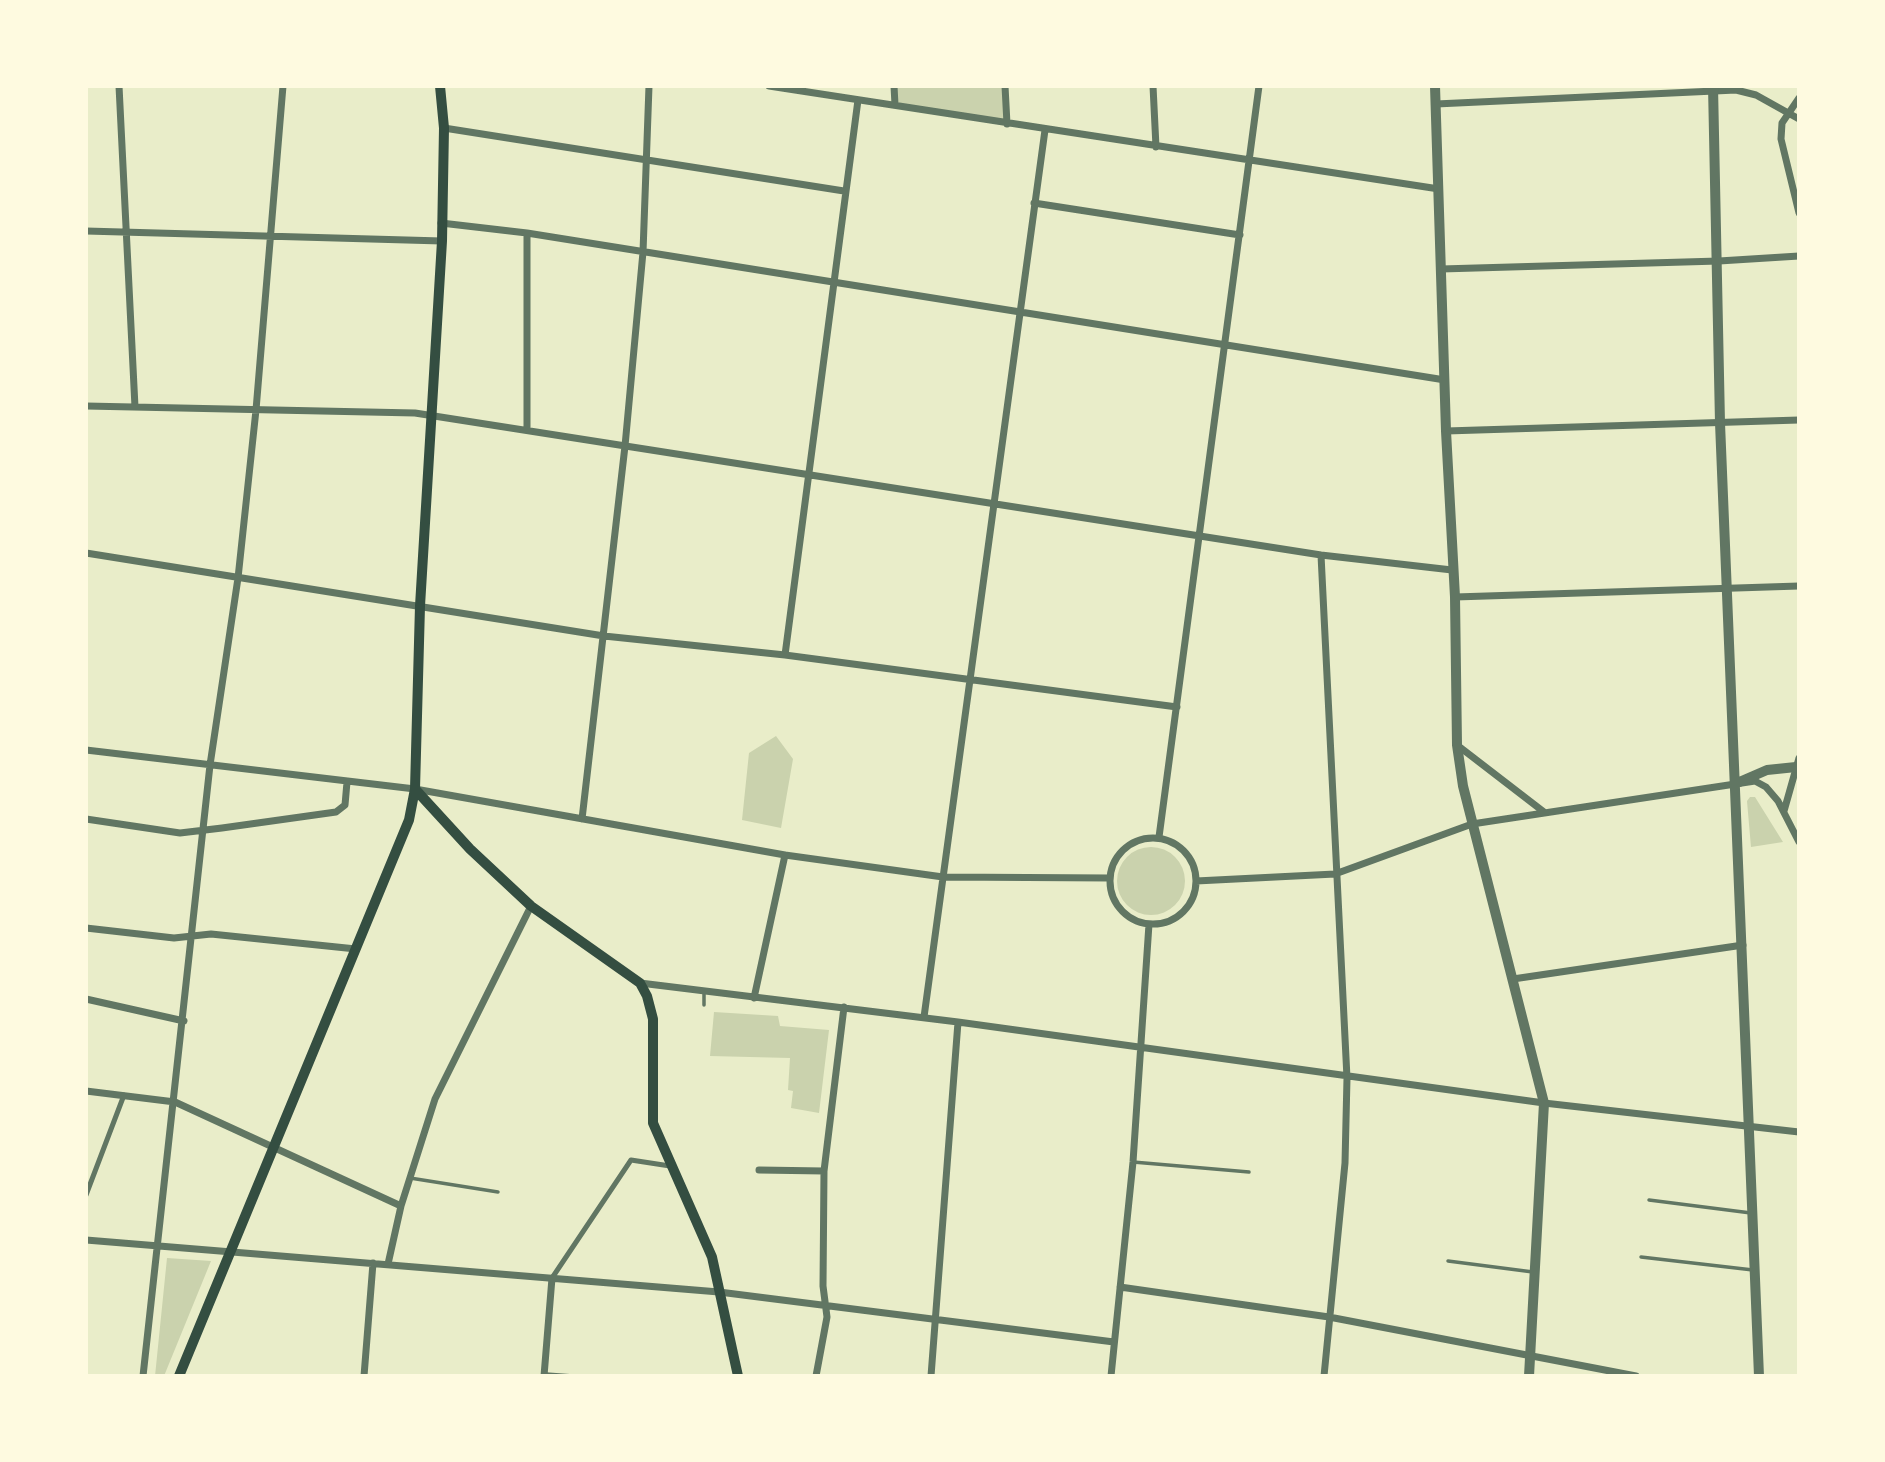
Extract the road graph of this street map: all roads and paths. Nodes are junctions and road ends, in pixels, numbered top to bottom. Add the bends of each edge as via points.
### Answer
1 (120, 86) edge
2 (283, 86) edge
3 (440, 86) edge
4 (649, 86) edge
5 (769, 86) edge
6 (894, 86) edge
7 (1005, 86) edge
8 (1153, 86) edge
9 (1259, 86) edge
10 (1435, 86) edge
11 (1713, 88) edge
12 (1799, 97) edge
13 (858, 100) junction
14 (1436, 104) junction
15 (895, 105) junction
16 (1789, 112) junction
17 (1799, 119) edge
18 (1007, 124) junction
19 (444, 128) junction
20 (1045, 130) junction
21 (1156, 147) junction
22 (648, 159) junction
23 (1250, 161) junction
24 (1438, 189) junction
25 (844, 191) junction
26 (1034, 203) junction
27 (1799, 213) edge
28 (442, 223) junction
29 (86, 231) edge
30 (126, 233) junction
31 (527, 233) junction
32 (1240, 235) junction
33 (270, 238) junction
34 (442, 241) junction
35 (643, 252) junction
36 (1799, 256) edge
37 (1719, 261) junction
38 (1441, 269) junction
39 (832, 282) junction
40 (1020, 313) junction
41 (1225, 346) junction
42 (1445, 380) junction
43 (86, 406) edge
44 (135, 407) junction
45 (256, 410) junction
46 (433, 416) junction
47 (1799, 420) edge
48 (1720, 423) junction
49 (527, 430) junction
50 (1446, 431) junction
51 (625, 446) junction
52 (808, 474) junction
53 (993, 503) junction
54 (1200, 536) junction
55 (86, 553) edge
56 (1321, 555) junction
57 (1452, 570) junction
58 (238, 578) junction
59 (1799, 586) edge
60 (1729, 589) junction
61 (1455, 597) junction
62 (421, 606) junction
63 (604, 636) junction
64 (785, 655) junction
65 (970, 679) junction
66 (1177, 707) junction
67 (1457, 745) junction
68 (86, 750) edge
69 (1797, 762) edge
70 (211, 765) junction
71 (347, 782) junction
72 (1737, 783) junction
73 (415, 789) junction
74 (1784, 811) junction
75 (1544, 812) junction
76 (86, 819) edge
77 (582, 819) junction
78 (1472, 824) junction
79 (204, 830) junction
80 (1159, 837) junction
81 (1799, 842) edge
82 (785, 855) junction
83 (1335, 874) junction
84 (943, 877) junction
85 (1110, 878) junction
86 (1196, 881) junction
87 (531, 906) junction
88 (1149, 924) junction
89 (86, 928) edge
90 (192, 936) junction
91 (1743, 945) junction
92 (356, 949) junction
93 (1513, 979) junction
94 (640, 984) junction
95 (704, 993) junction
96 (754, 998) junction
97 (86, 999) edge
98 (704, 1005) dead end
99 (844, 1007) junction
100 (924, 1017) junction
101 (184, 1021) junction
102 (958, 1022) junction
103 (1141, 1048) junction
104 (1347, 1078) junction
105 (86, 1091) edge
106 (124, 1095) junction
107 (175, 1102) junction
108 (1544, 1103) junction
109 (1747, 1127) junction
110 (1799, 1132) edge
111 (272, 1148) junction
112 (1133, 1162) junction
113 (670, 1166) junction
114 (759, 1170) dead end
115 (824, 1171) junction
116 (1249, 1172) dead end
117 (410, 1178) junction
118 (498, 1192) dead end
119 (86, 1195) edge
120 (1649, 1200) dead end
121 (401, 1206) junction
122 (1754, 1213) junction
123 (86, 1240) edge
124 (159, 1246) junction
125 (228, 1252) junction
126 (1642, 1257) dead end
127 (1448, 1261) dead end
128 (373, 1263) junction
129 (388, 1264) junction
130 (1755, 1270) junction
131 (1535, 1273) junction
132 (552, 1278) junction
133 (1120, 1287) junction
134 (719, 1292) junction
135 (824, 1303) junction
136 (1329, 1317) junction
137 (936, 1318) junction
138 (1114, 1342) junction
139 (1530, 1357) junction
140 (544, 1375) edge
141 (143, 1376) edge
142 (178, 1376) edge
143 (364, 1376) edge
144 (573, 1376) edge
145 (738, 1376) edge
146 (816, 1376) edge
147 (931, 1376) edge
148 (1111, 1376) edge
149 (1324, 1376) edge
150 (1529, 1376) edge
151 (1636, 1376) edge
152 (1759, 1376) edge

1 - 30 street
2 - 33 street
3 - 19 main road
4 - 22 street
5 - 13 street
6 - 15 street
7 - 18 street
8 - 21 street
9 - 23 street
10 - 14 street
11 - 14 street
11 - 16 street via 1756,94
11 - 37 street
12 - 16 street
13 - 15 street
13 - 25 street
14 - 24 street
15 - 18 street
16 - 17 street
16 - 27 street via 1782,123 1781,139
18 - 20 street
19 - 22 street
19 - 28 main road
20 - 21 street
20 - 26 street
21 - 23 street
22 - 25 street
22 - 35 street
23 - 24 street
23 - 32 street
24 - 38 street
25 - 39 street
26 - 32 street
26 - 40 street
28 - 31 street
28 - 34 main road
29 - 30 street
30 - 33 street
30 - 44 street
31 - 35 street
31 - 49 street
32 - 41 street
33 - 34 street
33 - 45 street
34 - 46 main road
35 - 39 street
35 - 51 street
36 - 37 street
37 - 38 street
37 - 48 street
38 - 42 street
39 - 40 street
39 - 52 street
40 - 41 street
40 - 53 street
41 - 42 street
41 - 54 street
42 - 50 street
43 - 44 street
44 - 45 street
45 - 46 street
45 - 58 street
46 - 49 street
46 - 62 main road
47 - 48 street
48 - 50 street
48 - 60 street
49 - 51 street
50 - 57 street
51 - 52 street
51 - 63 street
52 - 53 street
52 - 64 street
53 - 54 street
53 - 65 street
54 - 56 street
54 - 66 street
55 - 58 street
56 - 57 street
56 - 83 street
57 - 61 street
58 - 62 street
58 - 70 street
59 - 60 street
60 - 61 street
60 - 72 street
61 - 67 street
62 - 63 street
62 - 73 main road
63 - 64 street
63 - 77 street
64 - 65 street
65 - 66 street
65 - 84 street
66 - 80 street
67 - 75 street
67 - 78 street
68 - 70 street
69 - 72 street
69 - 74 street
70 - 71 street
70 - 79 street
71 - 73 street
71 - 79 street via 345,806 336,811
72 - 74 street via 1762,784
72 - 75 street
72 - 91 street
73 - 77 street
73 - 87 main road
73 - 92 main road via 409,820
74 - 81 street
75 - 78 street
76 - 79 street via 180,832
77 - 82 street
78 - 83 street
78 - 93 street
79 - 90 street
80 - 85 street via 1127,846 1115,860
80 - 86 street via 1184,852
82 - 84 street
82 - 96 street
83 - 86 street
83 - 104 street
84 - 85 street
84 - 100 street
85 - 88 street via 1112,897 1123,913
86 - 88 street via 1182,912
87 - 94 main road
87 - 117 street via 435,1099
88 - 103 street
89 - 90 street
90 - 92 street
90 - 101 street
91 - 93 street
91 - 109 street
92 - 111 main road
93 - 108 street
94 - 95 street
94 - 113 main road via 653,1019 653,1123
95 - 96 street
95 - 98 lane
96 - 99 street
97 - 101 street
99 - 100 street
99 - 115 street
100 - 102 street
101 - 107 street
102 - 103 street
102 - 137 street
103 - 104 street
103 - 112 street
104 - 108 street
104 - 136 street via 1345,1163
105 - 106 street
106 - 107 street
106 - 119 street
107 - 111 street
107 - 124 street
108 - 109 street
108 - 131 street
109 - 110 street
109 - 122 street
111 - 121 street
111 - 125 main road
112 - 116 lane
112 - 133 street
113 - 132 street via 631,1160
113 - 134 main road via 712,1257
114 - 115 street
115 - 135 street
117 - 118 lane
117 - 121 street
120 - 122 lane
121 - 129 street
122 - 130 street
123 - 124 street
124 - 125 street
124 - 141 street
125 - 128 street
125 - 142 main road
126 - 130 lane
127 - 131 lane
128 - 129 street
128 - 143 street
129 - 132 street
130 - 152 street
131 - 139 street
132 - 134 street
132 - 140 street
133 - 136 street
133 - 138 street
134 - 135 street
134 - 145 main road
135 - 137 street
135 - 146 street via 827,1317
136 - 139 street
136 - 149 street
137 - 138 street
137 - 147 street
138 - 148 street
139 - 150 street
139 - 151 street
140 - 144 lane

